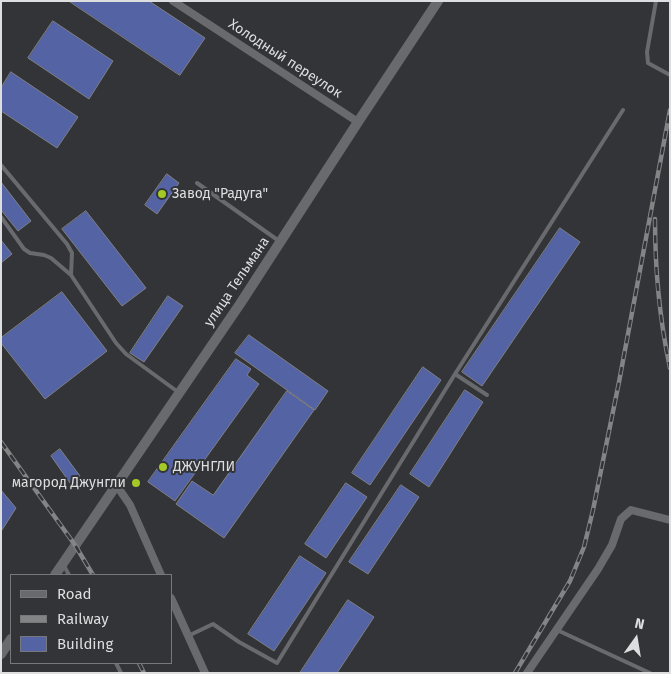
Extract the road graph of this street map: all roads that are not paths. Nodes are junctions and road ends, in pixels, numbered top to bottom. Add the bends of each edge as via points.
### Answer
1 (173, 1) edge
2 (438, 1) edge
3 (656, 1) edge
4 (670, 75) edge
5 (624, 110) dead end
6 (358, 122) junction
7 (1, 165) edge
8 (197, 184) dead end
9 (1, 217) edge
10 (281, 242) junction
11 (71, 275) junction
12 (455, 374) junction
13 (180, 393) junction
14 (487, 395) dead end
15 (116, 486) junction
16 (670, 520) edge
17 (63, 564) junction
18 (56, 574) edge
19 (68, 574) edge
20 (161, 574) edge
21 (172, 600) edge
22 (557, 630) junction
23 (188, 636) junction
24 (10, 640) edge
25 (1, 654) edge
26 (205, 673) edge
27 (528, 673) edge
28 (650, 673) edge

1 - 6 street, Холодный переулок
2 - 6 street, улица Тельмана
3 - 4 lane via 648,63
5 - 12 lane
6 - 10 street, улица Тельмана
7 - 11 lane via 67,244 72,253
8 - 10 lane
9 - 11 lane via 24,249 51,258
10 - 13 street, улица Тельмана
11 - 13 lane via 126,354
12 - 14 lane
12 - 23 lane via 277,663 213,624
13 - 15 street, улица Тельмана
15 - 17 street, улица Тельмана
15 - 20 street via 130,505
16 - 22 street via 631,510 621,519 598,569
17 - 18 street, улица Тельмана
17 - 19 lane
21 - 23 street
22 - 27 street
22 - 28 lane
23 - 26 street
24 - 25 street

